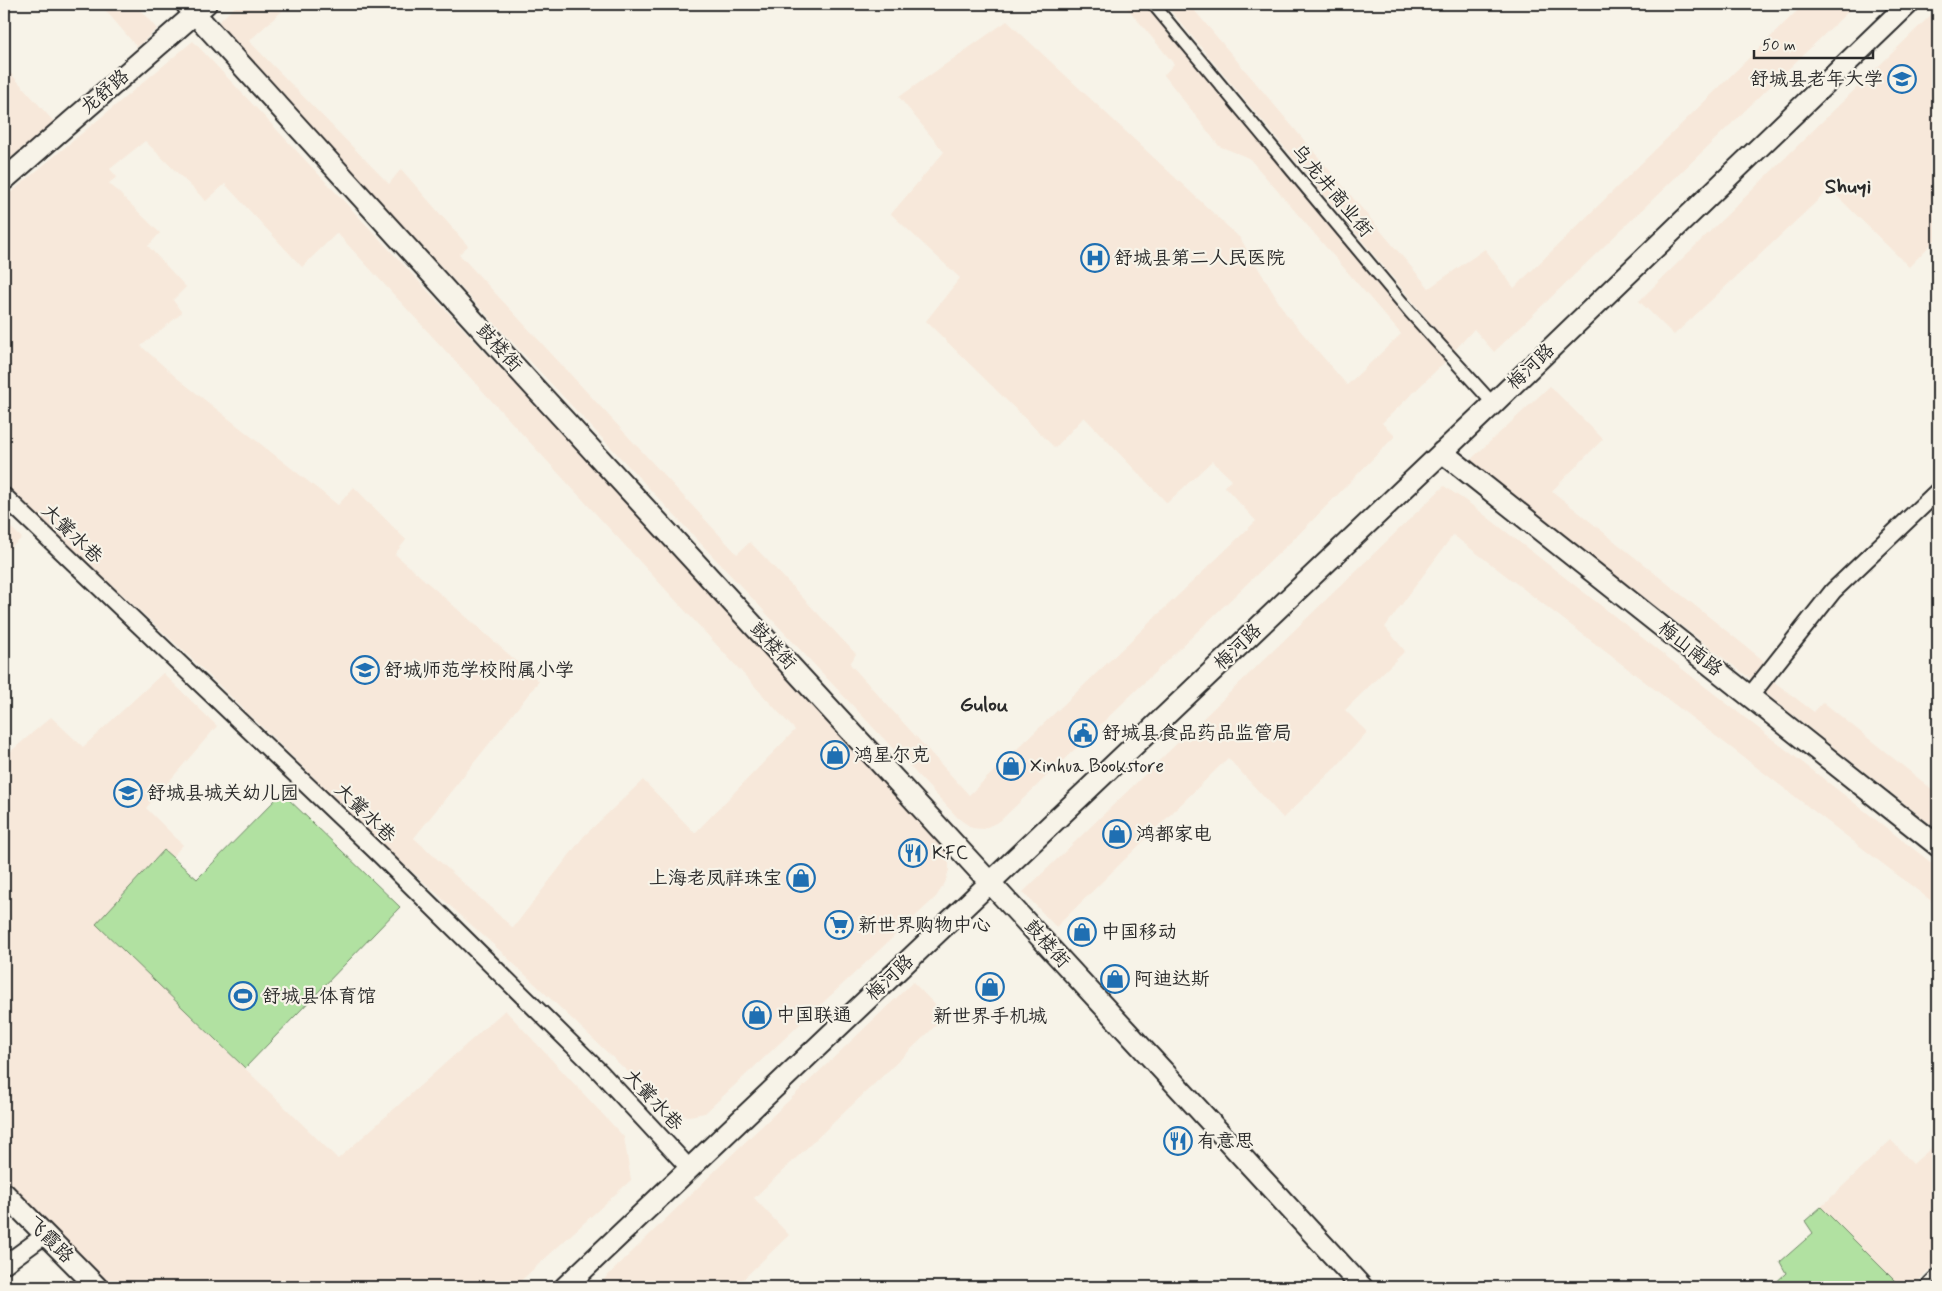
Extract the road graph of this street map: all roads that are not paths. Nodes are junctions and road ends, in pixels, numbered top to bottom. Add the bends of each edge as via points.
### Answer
1 (1153, 4) edge
2 (1893, 4) edge
3 (1908, 4) edge
4 (196, 7) edge
5 (4, 180) edge
6 (1488, 398) junction
7 (1442, 452) junction
8 (1938, 491) edge
9 (4, 496) edge
10 (1750, 696) junction
11 (1938, 846) edge
12 (988, 879) junction
13 (687, 1166) junction
14 (4, 1192) edge
15 (4, 1206) edge
16 (41, 1237) junction
17 (4, 1265) edge
18 (1938, 1272) edge
19 (85, 1287) edge
20 (97, 1287) edge
21 (553, 1287) edge
22 (565, 1287) edge
23 (1362, 1287) edge
24 (1923, 1287) edge

1 - 6 street, 乌龙井商业街 via 1410,312
2 - 6 street, 梅河路
3 - 7 street, 梅河路
4 - 5 street, 龙舒路
4 - 12 street, 鼓楼街 via 541,394
6 - 12 street, 梅河路
7 - 10 street, 梅山南路
7 - 12 street, 梅河路
8 - 10 street via 1833,591
9 - 13 street, 大黉水巷 via 380,855 600,1072
10 - 11 street, 梅山南路
12 - 13 street, 梅河路
12 - 23 street, 鼓楼街
13 - 21 street, 梅河路
13 - 22 street, 梅河路
14 - 16 street, 飞霞路
15 - 16 street, 飞霞路
16 - 17 street
16 - 19 street, 飞霞路
16 - 20 street, 飞霞路
18 - 24 lane

